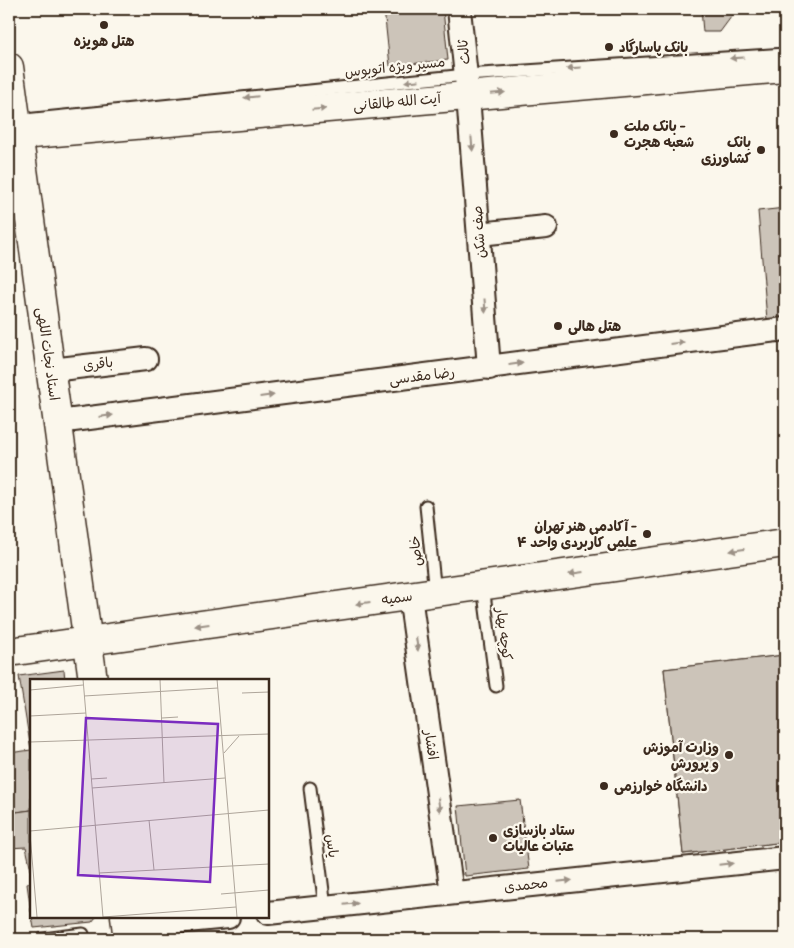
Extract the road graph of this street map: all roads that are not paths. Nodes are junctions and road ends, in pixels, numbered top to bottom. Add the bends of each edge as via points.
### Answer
1 (459, 9) edge
2 (785, 54) edge
3 (9, 67) edge
4 (785, 68) edge
5 (467, 85) junction
6 (13, 128) edge
7 (546, 226) dead end
8 (479, 234) junction
9 (785, 329) edge
10 (146, 359) dead end
11 (489, 368) junction
12 (51, 370) junction
13 (58, 422) junction
14 (426, 506) dead end
15 (785, 543) edge
16 (483, 586) junction
17 (422, 594) junction
18 (88, 641) junction
19 (9, 652) edge
20 (93, 679) edge
21 (496, 686) dead end
22 (310, 788) dead end
23 (785, 858) edge
24 (452, 893) junction
25 (325, 906) junction
26 (269, 912) edge
27 (219, 918) edge
28 (126, 928) edge
29 (83, 934) dead end
30 (43, 939) edge

1 - 5 street, ثالث
2 -> 5 lane, مسیر ویژه اتوبوس
3 - 6 main road, استاد نجات اللهی
5 -> 4 main road, آیت الله طالقانی
5 - 6 main road, آیت الله طالقانی
5 -> 8 street, صف شکن
6 - 12 main road, استاد نجات اللهی
7 - 8 street
8 -> 11 street, صف شکن
11 -> 9 street, رضا مقدسی
10 - 12 street, باقری
13 -> 11 street, رضا مقدسی
12 - 13 main road, استاد نجات اللهی
13 - 18 main road, استاد نجات اللهی
14 - 17 lane, خاص
15 -> 16 main road, سمیه
16 - 17 main road, سمیه
16 - 21 lane, کوچه بهار
17 -> 18 main road, سمیه
17 -> 24 street, افشار
18 - 19 main road, سمیه
18 - 20 main road, استاد نجات اللهی
22 - 25 lane, یاس
24 -> 23 street, محمدی
25 -> 24 street, محمدی
25 - 26 street, محمدی
27 - 28 street
29 - 30 lane

